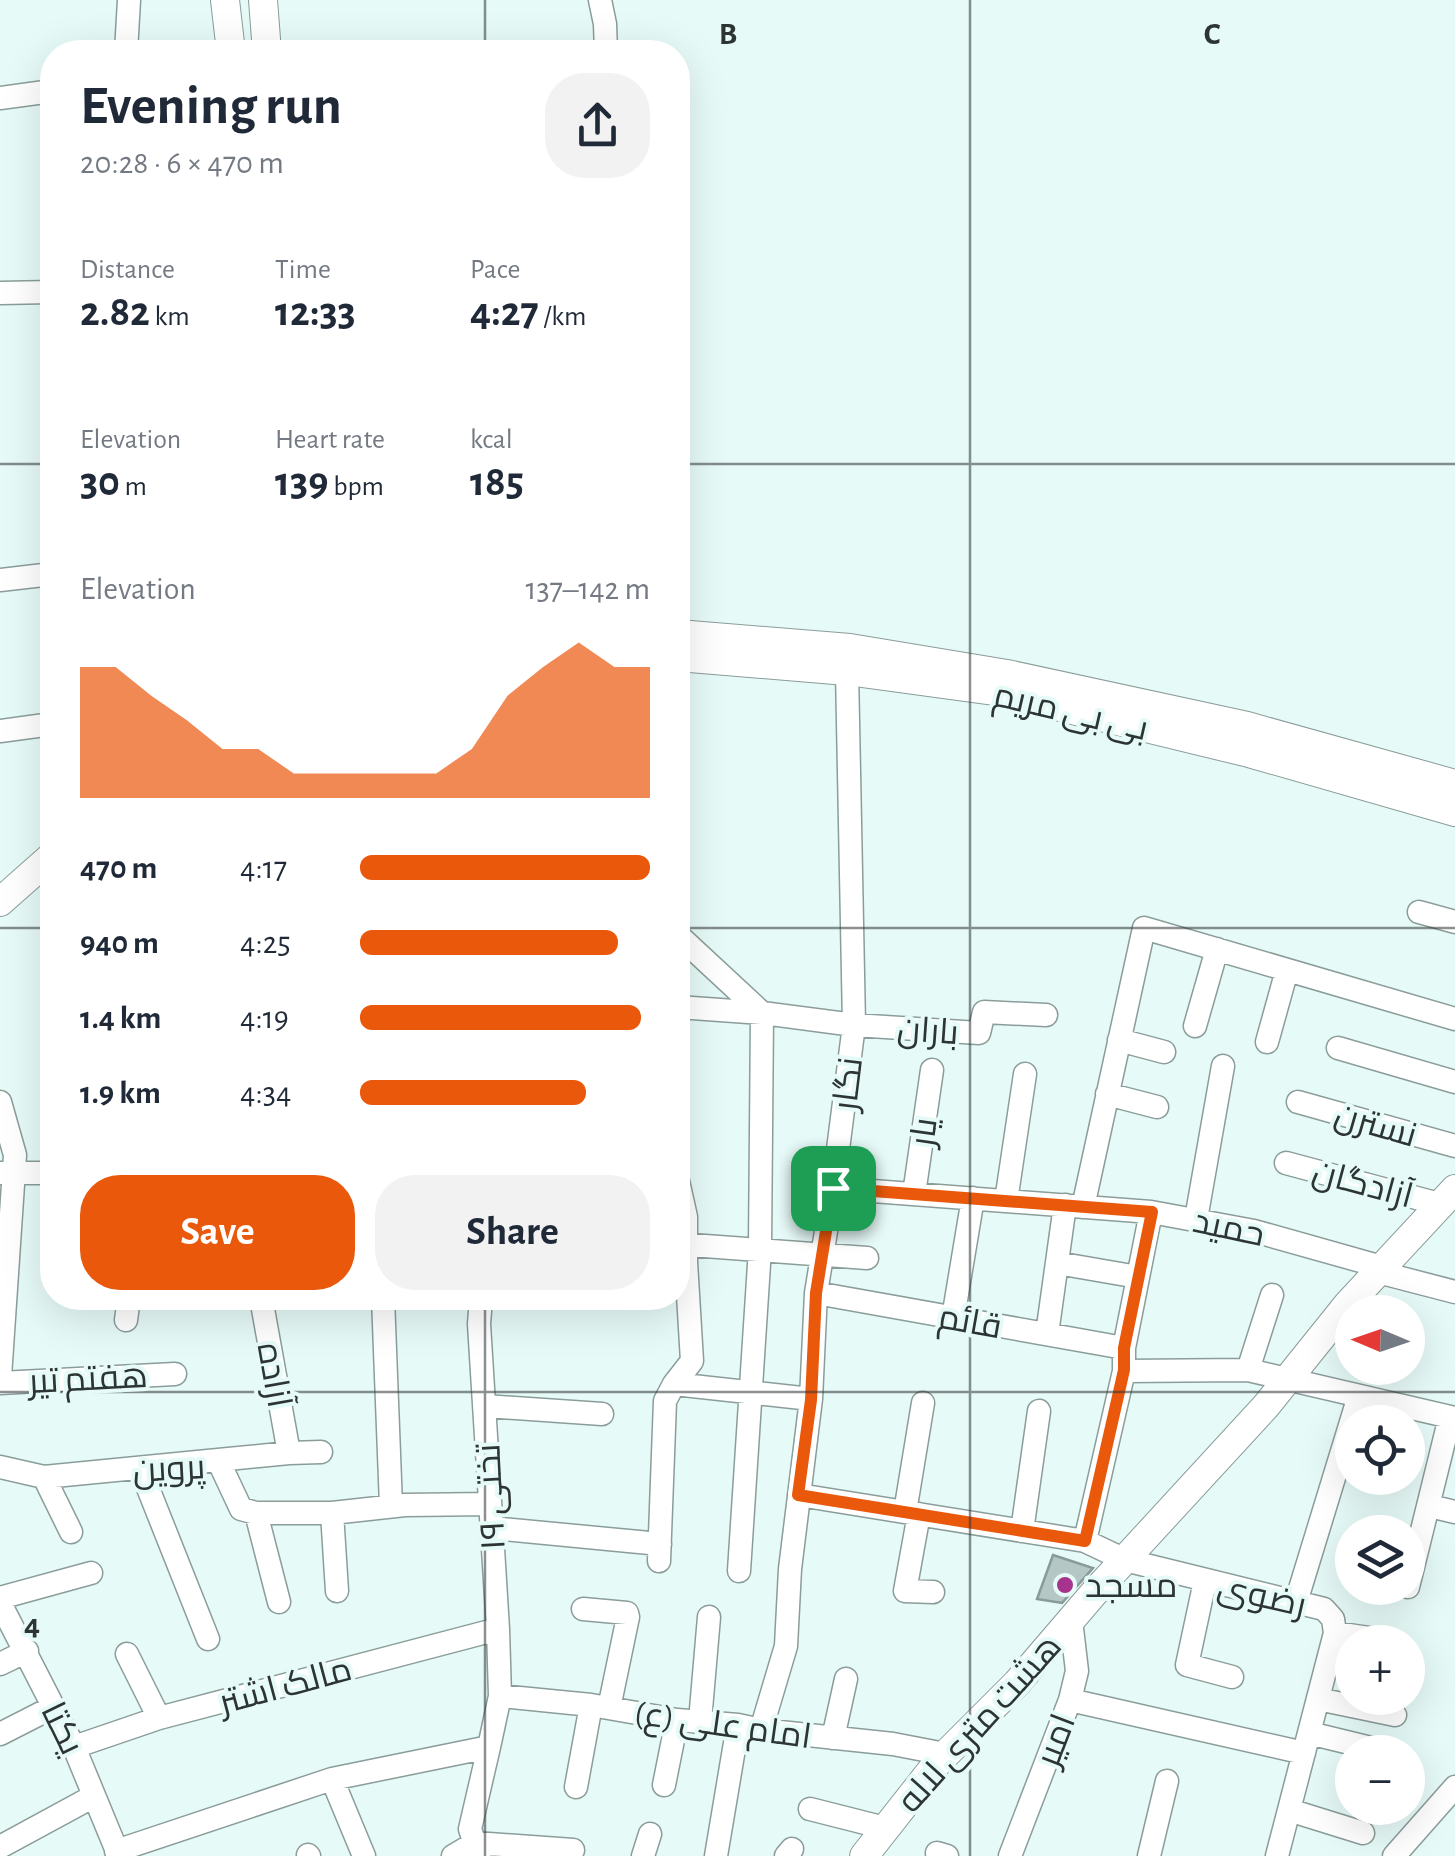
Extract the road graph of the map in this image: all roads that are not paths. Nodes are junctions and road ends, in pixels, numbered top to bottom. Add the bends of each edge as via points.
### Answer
1 (128, 0) edge
2 (225, 0) edge
3 (263, 0) edge
4 (600, 0) edge
5 (126, 40) edge
6 (230, 40) edge
7 (266, 40) edge
8 (606, 40) edge
9 (40, 93) edge
10 (0, 98) edge
11 (40, 292) edge
12 (0, 293) edge
13 (40, 575) edge
14 (0, 580) edge
15 (690, 635) edge
16 (690, 658) edge
17 (846, 670) junction
18 (40, 726) edge
19 (0, 731) edge
20 (1455, 784) edge
21 (1455, 812) edge
22 (40, 867) edge
23 (0, 902) edge
24 (1419, 912) dead end
25 (1455, 922) edge
26 (690, 946) edge
27 (1217, 949) junction
28 (1287, 970) junction
29 (690, 1007) edge
30 (762, 1013) junction
31 (1046, 1014) dead end
32 (1455, 1018) edge
33 (854, 1026) junction
34 (1196, 1026) dead end
35 (1119, 1040) junction
36 (1267, 1042) dead end
37 (1338, 1048) dead end
38 (1164, 1052) dead end
39 (1224, 1066) dead end
40 (932, 1070) dead end
41 (1025, 1074) dead end
42 (1455, 1082) edge
43 (1107, 1094) junction
44 (0, 1102) edge
45 (1298, 1102) dead end
46 (1157, 1107) dead end
47 (1455, 1146) edge
48 (1286, 1163) dead end
49 (10, 1167) edge
50 (40, 1172) edge
51 (833, 1188) junction
52 (914, 1194) junction
53 (1447, 1196) edge
54 (973, 1198) junction
55 (1006, 1201) junction
56 (1074, 1206) junction
57 (1152, 1212) junction
58 (1196, 1219) junction
59 (690, 1245) edge
60 (760, 1249) junction
61 (822, 1254) junction
62 (866, 1258) dead end
63 (1057, 1262) junction
64 (1380, 1269) junction
65 (1138, 1277) junction
66 (1455, 1292) edge
67 (816, 1293) junction
68 (1272, 1295) dead end
69 (264, 1310) edge
70 (383, 1310) edge
71 (481, 1310) edge
72 (688, 1310) edge
73 (953, 1318) junction
74 (1047, 1334) junction
75 (1124, 1359) junction
76 (1248, 1370) junction
77 (175, 1374) dead end
78 (1289, 1378) junction
79 (0, 1380) edge
80 (674, 1384) junction
81 (751, 1393) junction
82 (1359, 1396) junction
83 (811, 1400) junction
84 (922, 1403) dead end
85 (484, 1406) junction
86 (1039, 1410) dead end
87 (602, 1414) dead end
88 (1453, 1418) edge
89 (321, 1452) dead end
90 (290, 1453) junction
91 (218, 1460) junction
92 (0, 1467) edge
93 (140, 1468) junction
94 (44, 1476) junction
95 (798, 1495) junction
96 (391, 1506) junction
97 (1430, 1506) junction
98 (332, 1512) junction
99 (1455, 1512) edge
100 (256, 1513) junction
101 (912, 1513) junction
102 (491, 1516) junction
103 (1425, 1524) edge
104 (1022, 1531) junction
105 (71, 1532) dead end
106 (1085, 1541) junction
107 (1124, 1560) junction
108 (739, 1571) dead end
109 (91, 1573) dead end
110 (1205, 1581) junction
111 (338, 1591) dead end
112 (934, 1592) dead end
113 (0, 1600) edge
114 (279, 1602) dead end
115 (1296, 1602) junction
116 (583, 1609) dead end
117 (709, 1618) dead end
118 (1071, 1620) junction
119 (498, 1628) junction
120 (1335, 1632) joint
121 (208, 1640) dead end
122 (26, 1651) junction
123 (127, 1654) dead end
124 (0, 1664) edge
125 (1232, 1677) dead end
126 (846, 1680) dead end
127 (500, 1696) junction
128 (1318, 1699) junction
129 (1070, 1700) junction
130 (1335, 1703) edge
131 (53, 1707) junction
132 (600, 1707) junction
133 (159, 1718) junction
134 (688, 1720) junction
135 (750, 1728) junction
136 (0, 1734) edge
137 (832, 1738) junction
138 (1306, 1743) junction
139 (1335, 1746) edge
140 (488, 1747) junction
141 (74, 1748) junction
142 (945, 1754) junction
143 (332, 1779) junction
144 (1167, 1781) dead end
145 (664, 1785) dead end
146 (576, 1787) dead end
147 (1455, 1788) edge
148 (94, 1796) junction
149 (810, 1809) dead end
150 (1289, 1810) junction
151 (885, 1828) junction
152 (1363, 1833) dead end
153 (0, 1847) edge
154 (477, 1850) edge
155 (574, 1850) dead end
156 (118, 1853) edge
157 (364, 1856) edge
158 (453, 1856) edge
159 (716, 1856) edge
160 (864, 1856) edge
161 (1010, 1856) edge
162 (1148, 1856) edge
163 (1277, 1856) edge
164 (1394, 1856) edge

1 - 5 street
2 - 6 street
3 - 7 street
4 - 8 street
9 - 10 street
11 - 12 street
13 - 14 street
15 - 20 street, بی بی مریم via 850,648 1007,674 1247,726
16 - 17 street, بی بی مریم
17 - 21 street, بی بی مریم via 994,691
17 - 33 street, نگار
18 - 19 street
22 - 23 street
24 - 25 street
26 - 30 street
27 - 28 street
27 - 34 street
27 - 35 street via 1144,928
28 - 32 street
28 - 36 street
29 - 30 street
30 - 33 street
30 - 60 street
31 - 33 street, باران via 984,1012 979,1033
33 - 51 street, نگار
35 - 38 street
35 - 43 street
37 - 42 street
39 - 58 street
40 - 52 street, یار
41 - 55 street
43 - 46 street
43 - 56 street
44 - 49 street
45 - 47 street, نسترن
48 - 53 street, آزادگان
49 - 50 street
49 - 79 street
51 - 52 street, حمید
51 - 61 street, نگار
52 - 54 street, حمید
53 - 64 street, هشت متری لاله
54 - 55 street, حمید
54 - 73 street
55 - 56 street, حمید
56 - 57 street, حمید
56 - 63 street
57 - 58 street, حمید
57 - 65 street
58 - 64 street, حمید
59 - 60 street
60 - 61 street
60 - 81 street
61 - 62 street
61 - 67 street, نگار
63 - 65 street
63 - 74 street
64 - 66 street, حمید
64 - 78 street, هشت متری لاله
65 - 75 street
67 - 73 street, قائم
67 - 83 street, نگار
68 - 76 street
69 - 90 street, آزاده
70 - 96 street
71 - 85 street, تختی ۱۹
72 - 80 street via 692,1361
73 - 74 street, قائم
74 - 75 street, قائم
75 - 76 street, قائم
75 - 106 street
76 - 78 street, قائم
77 - 79 street, هفتم تیر
78 - 82 street, قائم
78 - 107 street, هشت متری لاله
80 - 81 street
80 - 102 street via 665,1401 660,1553
81 - 83 street
81 - 108 street
82 - 88 street, قائم
82 - 115 street
83 - 95 street, نگار
84 - 101 street
85 - 87 street
85 - 102 street, تختی ۱۹
86 - 104 street
88 - 97 street
89 - 90 street
90 - 91 street
91 - 93 street, پروین
91 - 100 street, پروین via 241,1509
92 - 94 street, پروین
93 - 94 street, پروین
93 - 121 street
94 - 105 street
95 - 101 street, رضوی
95 - 135 street, نگار via 786,1646
96 - 98 street
96 - 102 street
97 - 99 street
97 - 103 street
98 - 100 street
98 - 111 street
100 - 114 street
101 - 104 street, رضوی
101 - 112 street via 906,1591
102 - 119 street, تختی ۱۹
104 - 106 street, رضوی
106 - 107 street, رضوی
107 - 110 street, رضوی
107 - 118 street, هشت متری لاله
109 - 113 street
110 - 115 street, رضوی
110 - 125 street via 1187,1665
113 - 122 street, یکتا
115 - 120 street, رضوی via 1324,1610
116 - 132 street via 628,1617
117 - 134 street
118 - 129 street, امیر via 1077,1671
118 - 142 street, هشت متری لاله
119 - 127 street, تختی ۱۹
119 - 133 street, مالک اشتر
120 - 128 street, رضوی
122 - 124 street
122 - 131 street, یکتا
123 - 133 street
126 - 137 street
127 - 132 street, امام علی (ع)
127 - 140 street, تختی ۱۹
128 - 130 street
128 - 138 street, رضوی
129 - 138 street
129 - 161 street, امیر
131 - 136 street
131 - 141 street, یکتا
132 - 134 street, امام علی (ع)
132 - 146 street
133 - 141 street, مالک اشتر
134 - 135 street, امام علی (ع)
134 - 145 street
135 - 137 street, امام علی (ع)
135 - 159 street, نگار
137 - 142 street, امام علی (ع)
138 - 139 street
138 - 150 street, رضوی
140 - 143 street
140 - 154 street, تختی ۱۹ via 470,1829
141 - 148 street, یکتا
142 - 151 street, هشت متری لاله
143 - 156 street
143 - 157 street
144 - 162 street
147 - 164 street
148 - 153 street
148 - 156 street, یکتا
149 - 151 street
150 - 152 street
150 - 163 street, رضوی
151 - 160 street, هشت متری لاله
154 - 155 street
154 - 158 street

